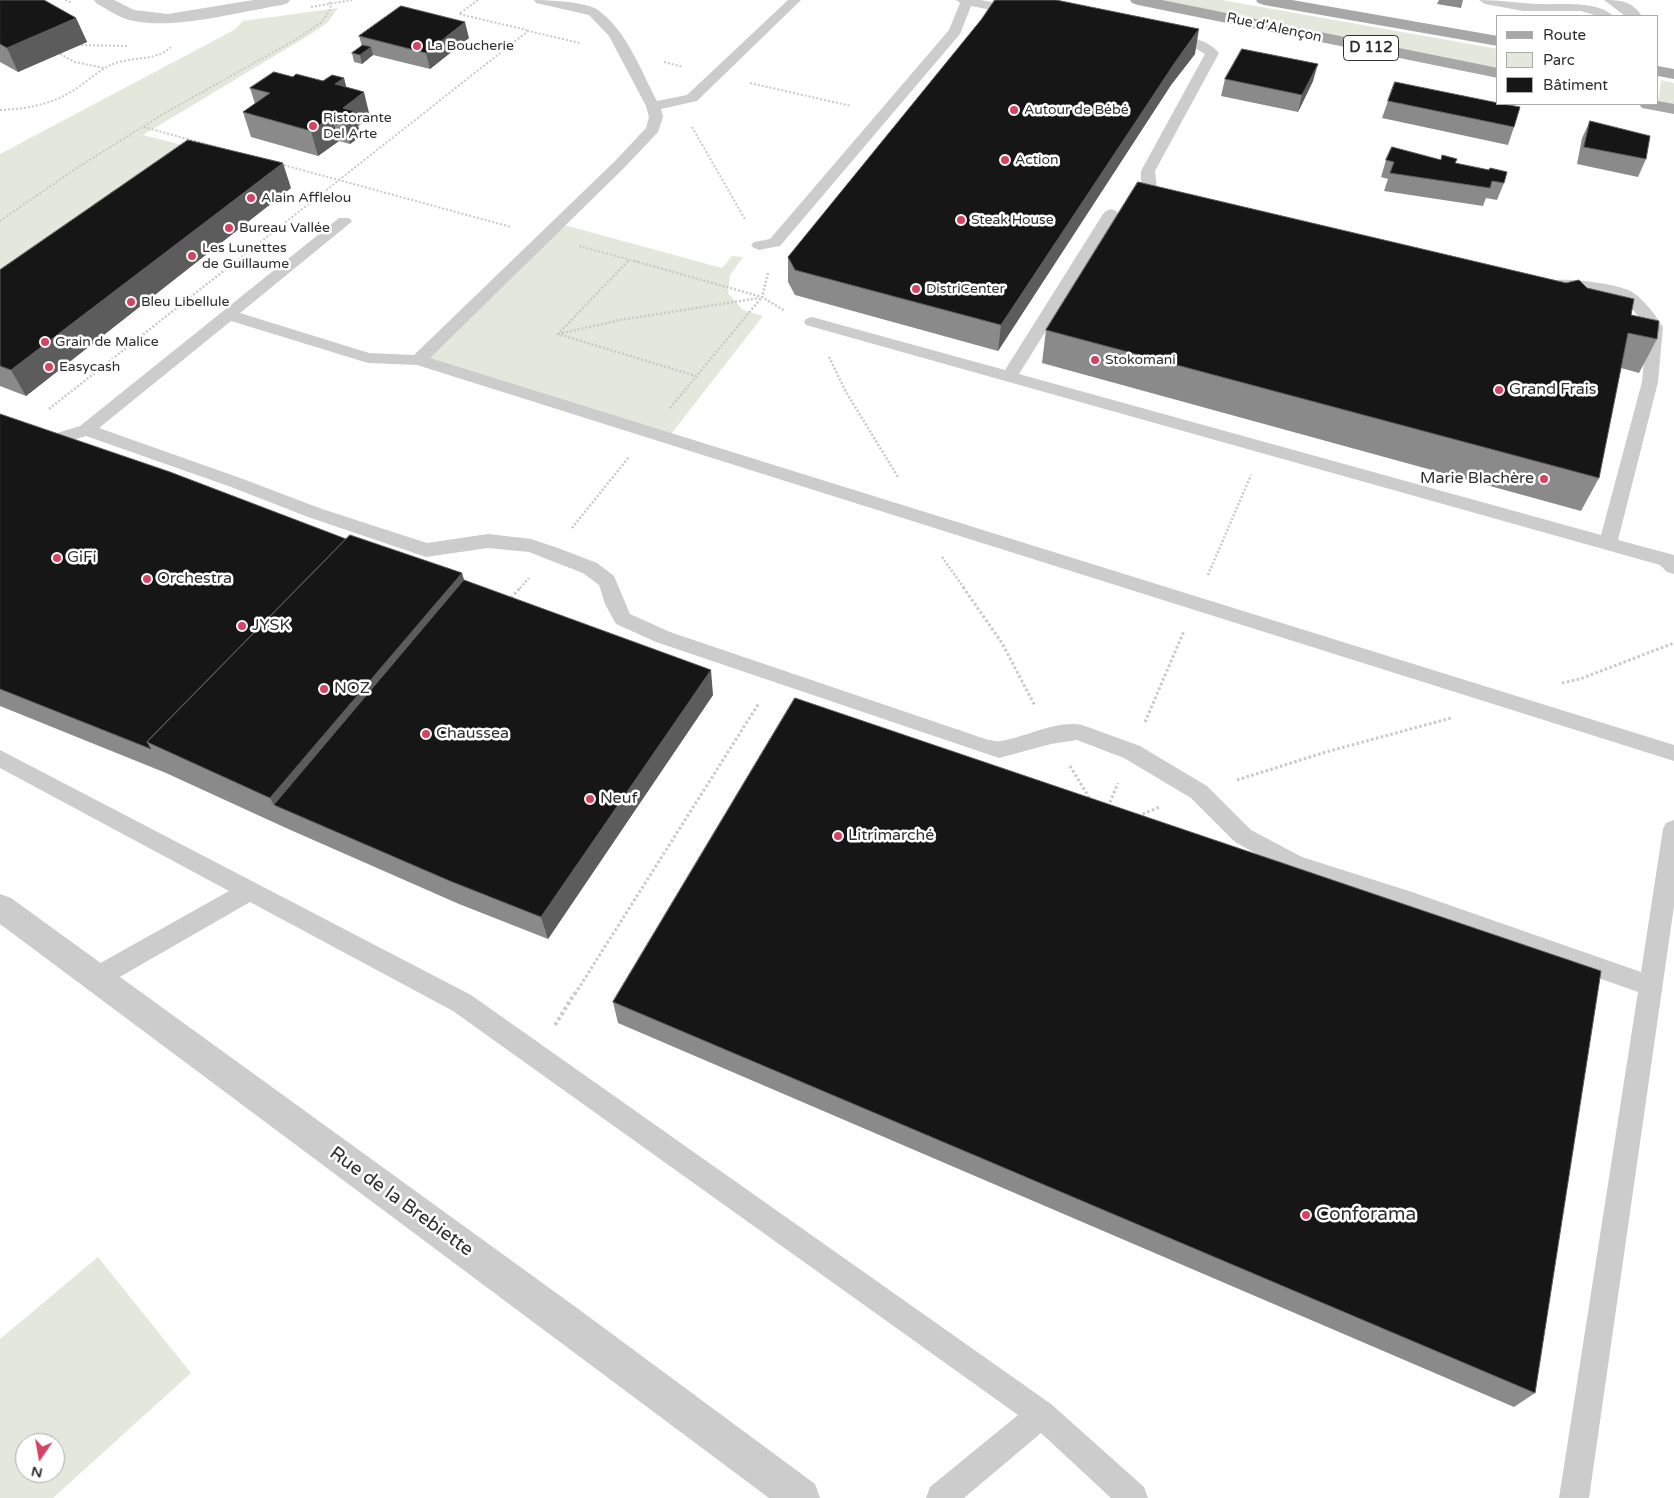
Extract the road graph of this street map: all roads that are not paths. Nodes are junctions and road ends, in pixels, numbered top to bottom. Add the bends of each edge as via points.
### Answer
1 (102, 0) edge
2 (282, 0) edge
3 (540, 0) edge
4 (795, 0) edge
5 (1138, 0) edge
6 (1264, 0) edge
7 (1485, 0) edge
8 (1612, 0) edge
9 (964, 1) edge
10 (1034, 14) edge
11 (1606, 15) edge
12 (1633, 15) edge
13 (1158, 36) edge
14 (1496, 41) edge
15 (1659, 71) edge
16 (1496, 74) edge
17 (1674, 74) edge
18 (1653, 105) edge
19 (653, 106) junction
20 (1674, 109) edge
21 (1183, 206) edge
22 (1112, 214) dead end
23 (344, 222) dead end
24 (760, 245) road end
25 (1545, 284) edge
26 (230, 315) junction
27 (812, 322) road end
28 (418, 360) junction
29 (1009, 377) junction
30 (86, 430) junction
31 (63, 437) edge
32 (1608, 544) junction
33 (1674, 567) edge
34 (1674, 753) edge
35 (0, 758) edge
36 (1674, 829) edge
37 (250, 890) junction
38 (0, 907) edge
39 (96, 978) junction
40 (1651, 986) junction
41 (1041, 1414) junction
42 (801, 1498) edge
43 (941, 1498) edge
44 (1134, 1498) edge
45 (1574, 1498) edge

1 - 2 street via 129,14 147,18 168,18
3 - 19 lane via 596,9 615,34
4 - 19 lane via 692,98
5 - 16 main road, Rue d'Alençon / D 112
6 - 14 main road, Rue d'Alençon / D 112
7 - 11 lane via 1536,8 1577,4 1600,10
8 - 12 street
9 - 10 lane
9 - 24 lane via 955,32 775,243
13 - 21 lane via 1196,44 1212,53 1148,171 1150,192 1160,199
15 - 17 main road
18 - 20 main road
19 - 28 lane via 656,117 653,129
22 - 29 lane
23 - 26 lane
25 - 32 lane via 1591,287 1625,294 1639,306 1654,327 1650,382
26 - 28 lane via 368,358
26 - 30 lane
27 - 29 lane
28 - 34 lane
29 - 32 lane
30 - 31 lane
30 - 40 lane via 426,550 488,541 551,552 590,568 607,581 623,619 663,637 953,736 999,750 1078,732 1132,752 1199,792 1243,836 1295,864
32 - 33 lane via 1667,560
35 - 37 lane
36 - 40 lane
37 - 39 lane
37 - 41 lane via 462,1003
38 - 39 street, Rue de la Brebiette
39 - 42 street, Rue de la Brebiette
40 - 45 lane
41 - 43 lane
41 - 44 lane

